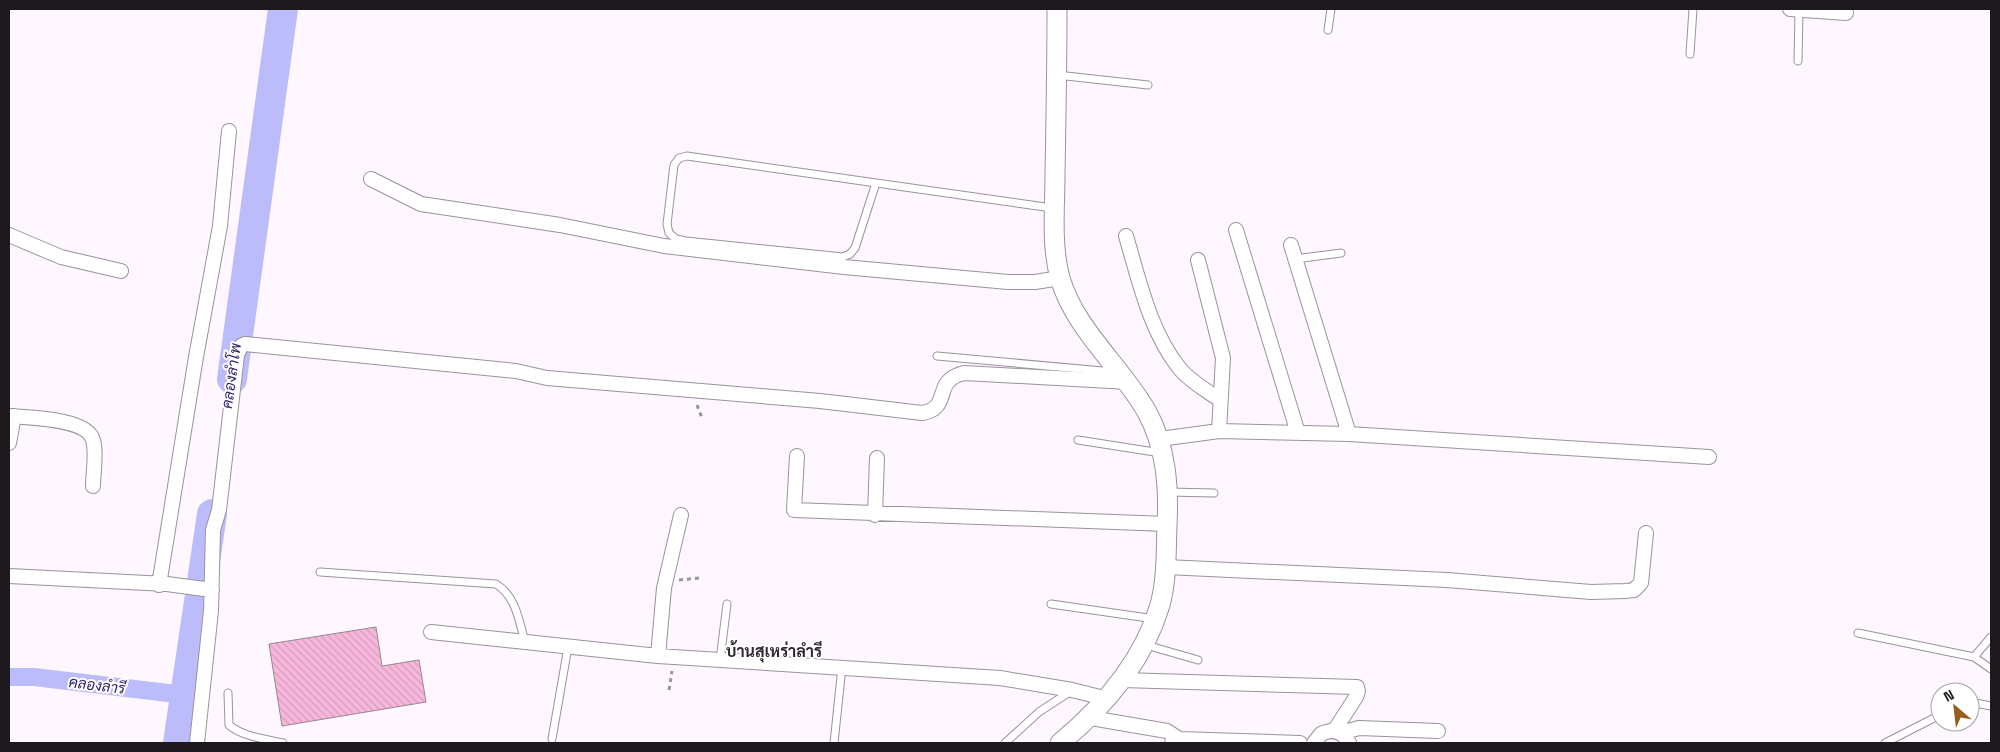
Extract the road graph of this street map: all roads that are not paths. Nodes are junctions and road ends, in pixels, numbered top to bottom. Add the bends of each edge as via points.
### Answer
1 (1057, 9) edge
2 (1331, 9) edge
3 (1693, 9) edge
4 (1794, 9) edge
5 (1846, 14) dead end
6 (1328, 30) dead end
7 (1690, 54) dead end
8 (1798, 61) dead end
9 (1056, 75) junction
10 (1148, 85) dead end
11 (229, 131) dead end
12 (371, 179) dead end
13 (876, 183) junction
14 (1055, 209) junction
15 (1236, 230) dead end
16 (9, 235) edge
17 (1126, 236) dead end
18 (1291, 245) dead end
19 (1341, 253) dead end
20 (1295, 259) junction
21 (1198, 260) dead end
22 (122, 271) dead end
23 (1060, 278) junction
24 (937, 356) dead end
25 (1124, 377) junction
26 (1220, 400) junction
27 (11, 416) edge
28 (1219, 431) junction
29 (1298, 433) junction
30 (1349, 434) junction
31 (1078, 440) dead end
32 (9, 443) edge
33 (1162, 446) junction
34 (797, 456) dead end
35 (1709, 457) dead end
36 (877, 458) dead end
37 (93, 486) dead end
38 (1167, 492) junction
39 (1214, 493) dead end
40 (681, 515) dead end
41 (875, 515) junction
42 (1167, 524) junction
43 (1646, 533) dead end
44 (1166, 568) junction
45 (320, 572) dead end
46 (9, 576) edge
47 (163, 585) junction
48 (210, 589) junction
49 (727, 604) dead end
50 (1052, 604) dead end
51 (1155, 619) junction
52 (431, 632) dead end
53 (1858, 633) dead end
54 (1991, 637) edge
55 (525, 642) junction
56 (1145, 644) junction
57 (568, 647) junction
58 (658, 656) junction
59 (1974, 657) junction
60 (720, 660) junction
61 (1198, 660) dead end
62 (842, 667) junction
63 (1991, 669) edge
64 (1122, 680) junction
65 (1072, 690) junction
66 (228, 693) dead end
67 (1108, 699) junction
68 (1091, 718) junction
69 (1930, 720) edge
70 (1438, 731) dead end
71 (1341, 735) edge
72 (552, 739) dead end
73 (1174, 741) edge
74 (197, 743) edge
75 (283, 743) edge
76 (834, 743) edge
77 (1005, 743) edge
78 (1060, 743) edge
79 (1300, 743) edge
80 (1314, 743) edge
81 (1885, 743) edge

1 - 9 street
2 - 6 lane
3 - 7 lane
4 - 5 street
4 - 8 lane
9 - 10 lane
9 - 14 street
11 - 47 street via 220,226 196,357
12 - 23 street via 421,204 560,225 664,246 844,268 1014,282
13 - 13 lane via 855,248 842,257 676,239 669,233 674,165 678,158 688,156
13 - 14 lane
14 - 23 street via 1054,239
15 - 29 street
16 - 22 street via 61,257
17 - 26 street via 1142,292 1165,344 1180,368
18 - 20 street
19 - 20 lane
20 - 30 street
21 - 26 street via 1223,358
23 - 25 street via 1080,320
24 - 25 lane
25 - 33 street
25 - 48 street via 964,373 953,376 946,383 938,405 932,411 922,413 547,378 516,370 245,344 238,355 219,510 213,530
26 - 28 street
27 - 32 street
27 - 37 street via 79,425 90,431 94,441
28 - 29 street
28 - 33 street
29 - 30 street
30 - 35 street
31 - 33 lane
33 - 38 street
34 - 41 street via 794,510
36 - 41 street
38 - 39 lane
38 - 42 street
40 - 58 street via 664,588
41 - 42 street
42 - 44 street
43 - 44 street via 1641,583 1634,590 1625,591 1591,592 1447,580
44 - 51 street
45 - 55 lane via 496,584 505,589 512,600
46 - 47 street
47 - 48 street
48 - 74 street
49 - 60 lane
50 - 51 lane
51 - 56 street
52 - 55 street
53 - 59 lane
54 - 59 lane
55 - 57 street
56 - 61 lane
56 - 64 street
57 - 58 street
57 - 72 lane
58 - 60 street
59 - 63 lane
60 - 62 street
62 - 65 street via 1000,678
62 - 76 lane
64 - 67 street
64 - 71 street via 1357,687
65 - 67 street
65 - 77 lane via 1039,712
66 - 75 lane via 229,725 240,733
67 - 68 street
68 - 73 street via 1167,731
68 - 78 street
69 - 81 lane
70 - 71 street via 1359,728
71 - 80 street via 1321,734
73 - 79 street

